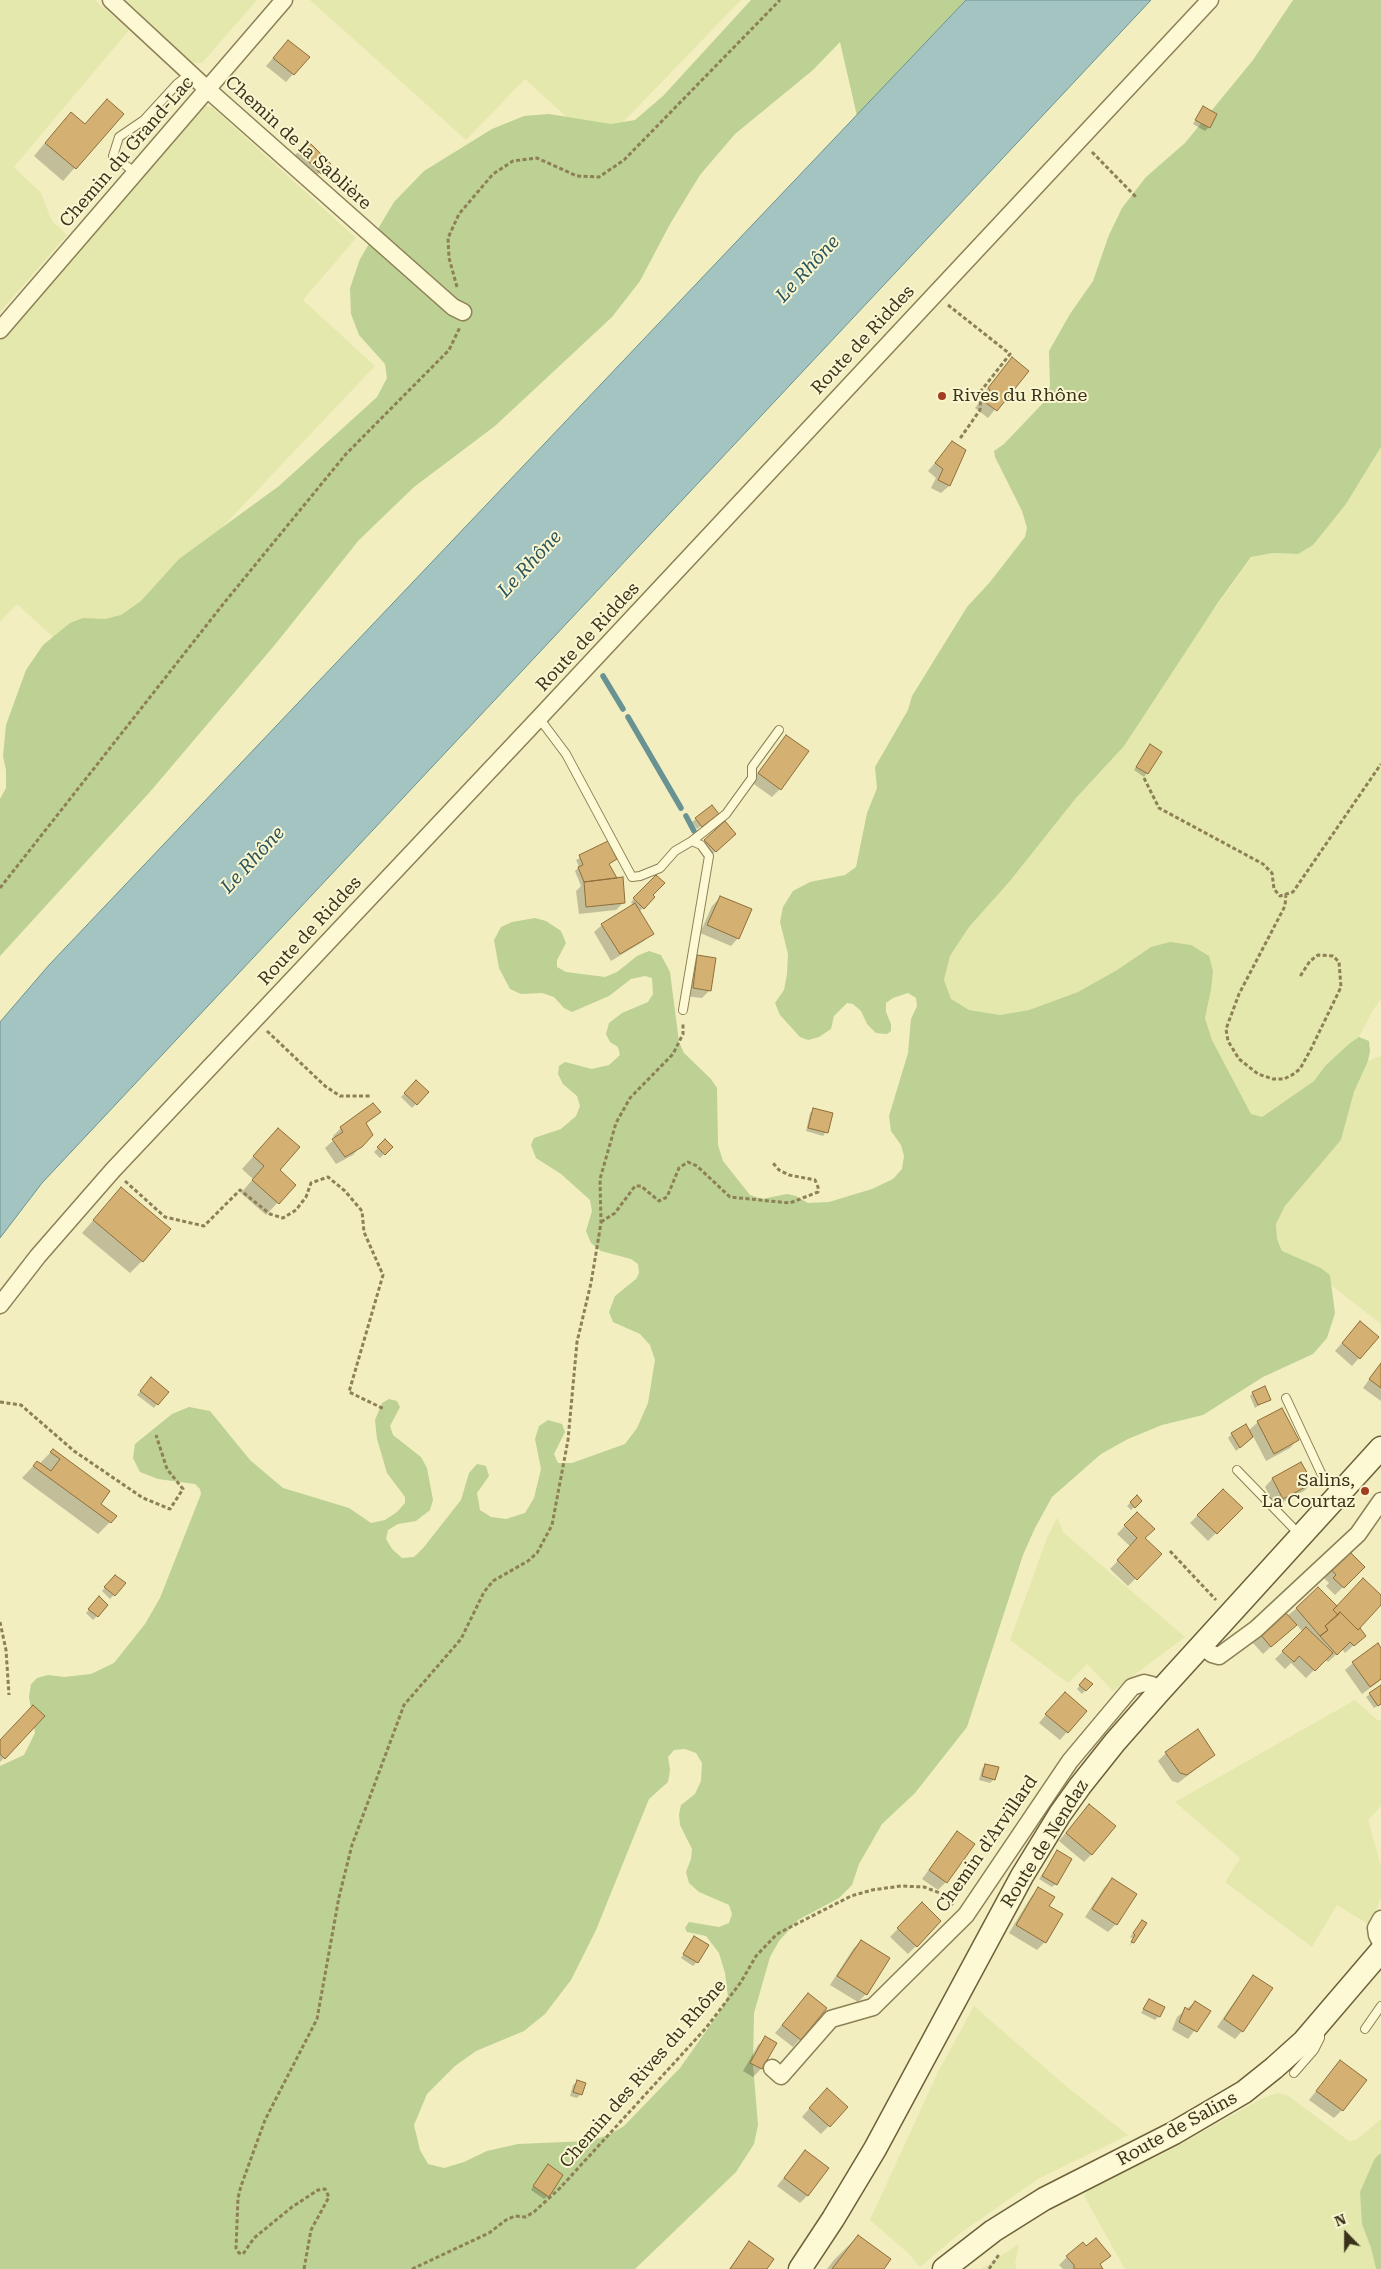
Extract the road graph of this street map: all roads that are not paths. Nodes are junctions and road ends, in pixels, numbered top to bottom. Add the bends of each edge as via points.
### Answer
1 (111, 0) edge
2 (284, 0) edge
3 (1210, 0) edge
4 (192, 73) junction
5 (207, 89) junction
6 (136, 173) junction
7 (463, 312) road end
8 (0, 330) edge
9 (539, 718) junction
10 (779, 730) dead end
11 (692, 841) junction
12 (683, 1010) road end
13 (0, 1305) edge
14 (1286, 1398) dead end
15 (1381, 1448) edge
16 (1237, 1470) dead end
17 (1340, 1495) junction
18 (1381, 1500) edge
19 (1302, 1536) junction
20 (1202, 1646) junction
21 (1159, 1692) junction
22 (1381, 1919) edge
23 (1381, 1943) edge
24 (1381, 1951) edge
25 (1381, 2006) edge
26 (1321, 2022) junction
27 (1365, 2029) dead end
28 (772, 2068) dead end
29 (1294, 2073) dead end
30 (800, 2269) edge
31 (944, 2269) edge

1 - 4 street, Chemin de la Sablière
2 - 5 street, Chemin du Grand-Lac
3 - 9 street, Route de Riddes
4 - 5 street, Chemin de la Sablière
4 - 6 lane via 177,84 144,120 119,136 113,156
5 - 6 street, Chemin du Grand-Lac
5 - 7 street, Chemin de la Sablière via 453,307
6 - 8 street, Chemin du Grand-Lac
9 - 11 lane via 566,754 632,877 660,868 675,851
9 - 13 street, Route de Riddes via 113,1170
10 - 11 lane via 752,767 752,778 726,814
11 - 12 lane via 701,845 710,856
14 - 17 lane via 1321,1473
15 - 17 main road, Route de Nendaz
16 - 19 lane
17 - 19 main road, Route de Nendaz
18 - 20 street via 1358,1534 1256,1629 1219,1656
19 - 20 main road, Route de Nendaz
20 - 21 main road, Route de Nendaz
21 - 28 street, Chemin d'Arvillard via 1144,1683 1132,1687 1070,1761 966,1915 873,2007 831,2019 781,2076
21 - 30 main road, Route de Nendaz via 1080,1786 1040,1844 876,2149
22 - 23 street via 1376,1928
24 - 26 main road, Route de Salins
25 - 27 lane
26 - 29 lane via 1320,2038 1314,2050
26 - 31 main road, Route de Salins via 1274,2068 1227,2104 1044,2199 993,2230

